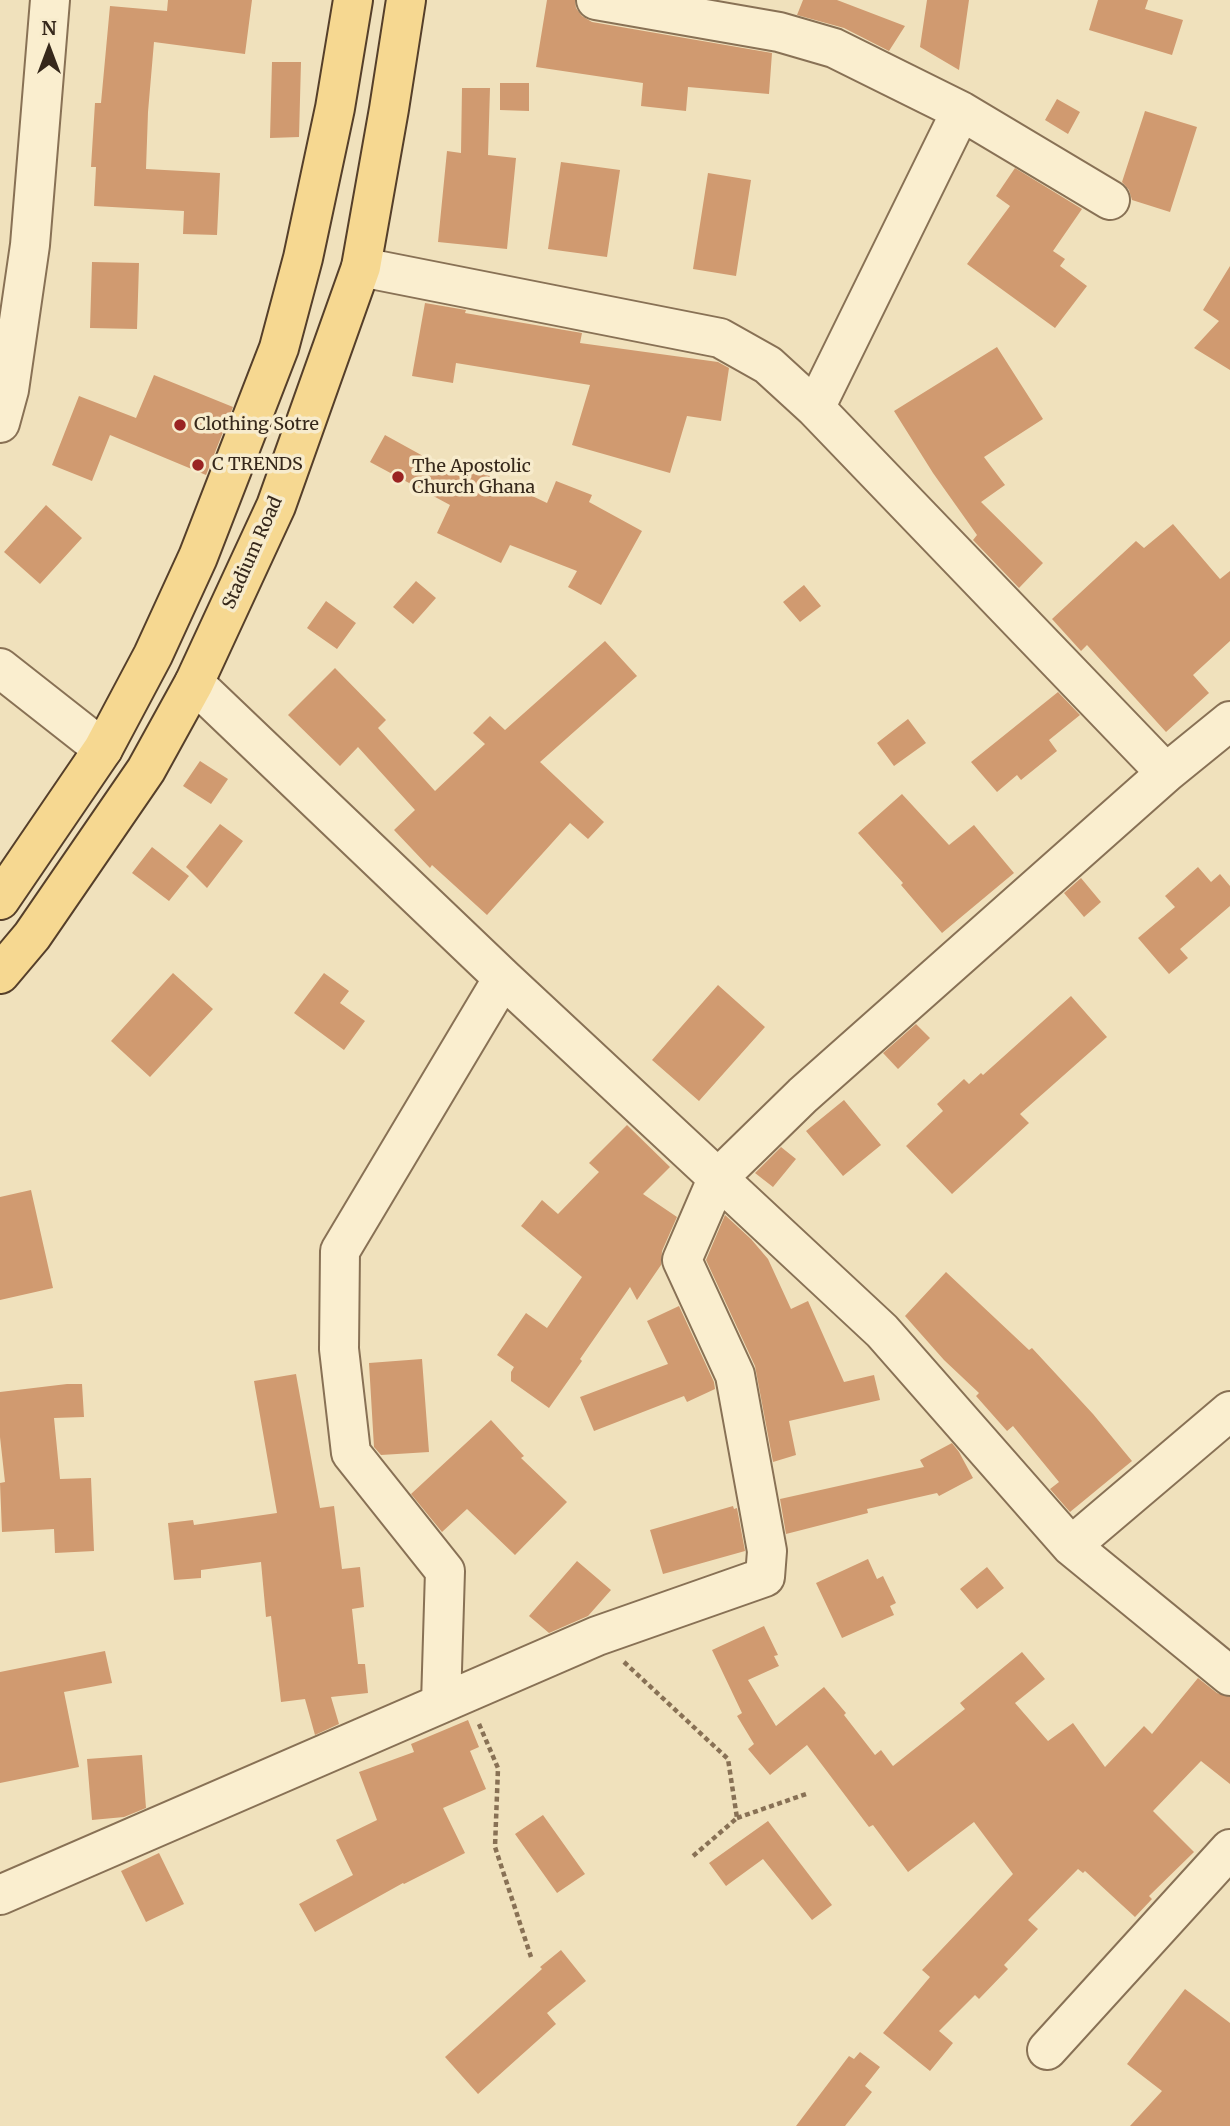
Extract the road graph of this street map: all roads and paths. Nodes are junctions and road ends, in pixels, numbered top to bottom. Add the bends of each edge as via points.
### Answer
1 (50, 0) edge
2 (353, 0) edge
3 (406, 0) edge
4 (596, 0) edge
5 (961, 111) junction
6 (1110, 200) dead end
7 (361, 267) junction
8 (815, 408) junction
9 (0, 423) edge
10 (0, 668) edge
11 (194, 683) junction
12 (1230, 721) edge
13 (103, 749) junction
14 (1166, 773) junction
15 (0, 900) edge
16 (0, 974) edge
17 (503, 978) junction
18 (717, 1179) junction
19 (1230, 1412) edge
20 (1071, 1546) junction
21 (597, 1636) junction
22 (1230, 1676) edge
23 (441, 1703) junction
24 (809, 1793) dead end
25 (737, 1818) junction
26 (1230, 1849) edge
27 (692, 1857) dead end
28 (0, 1895) edge
29 (531, 1957) dead end
30 (1047, 2050) dead end

1 - 9 street via 30,245
2 - 13 main road via 335,108 279,348 198,557
3 - 7 main road, Stadium Road
4 - 5 street via 779,32 834,47
5 - 6 street
5 - 8 street
7 - 8 street via 720,338 768,365
7 - 11 main road, Stadium Road via 276,506
8 - 14 street
10 - 13 street
11 - 16 main road, Stadium Road via 146,770 32,936
11 - 17 street
12 - 14 street
13 - 15 main road
14 - 18 street via 803,1095
17 - 18 street
17 - 23 street via 340,1251 339,1349 351,1453 445,1571
18 - 20 street via 882,1331
18 - 21 street via 682,1260 735,1375 767,1551 765,1577
19 - 20 street
20 - 22 street
21 - 23 street
21 - 25 path via 728,1759
23 - 28 street
23 - 29 path via 475,1715 498,1768 495,1847
24 - 25 path
25 - 27 path
26 - 30 street

